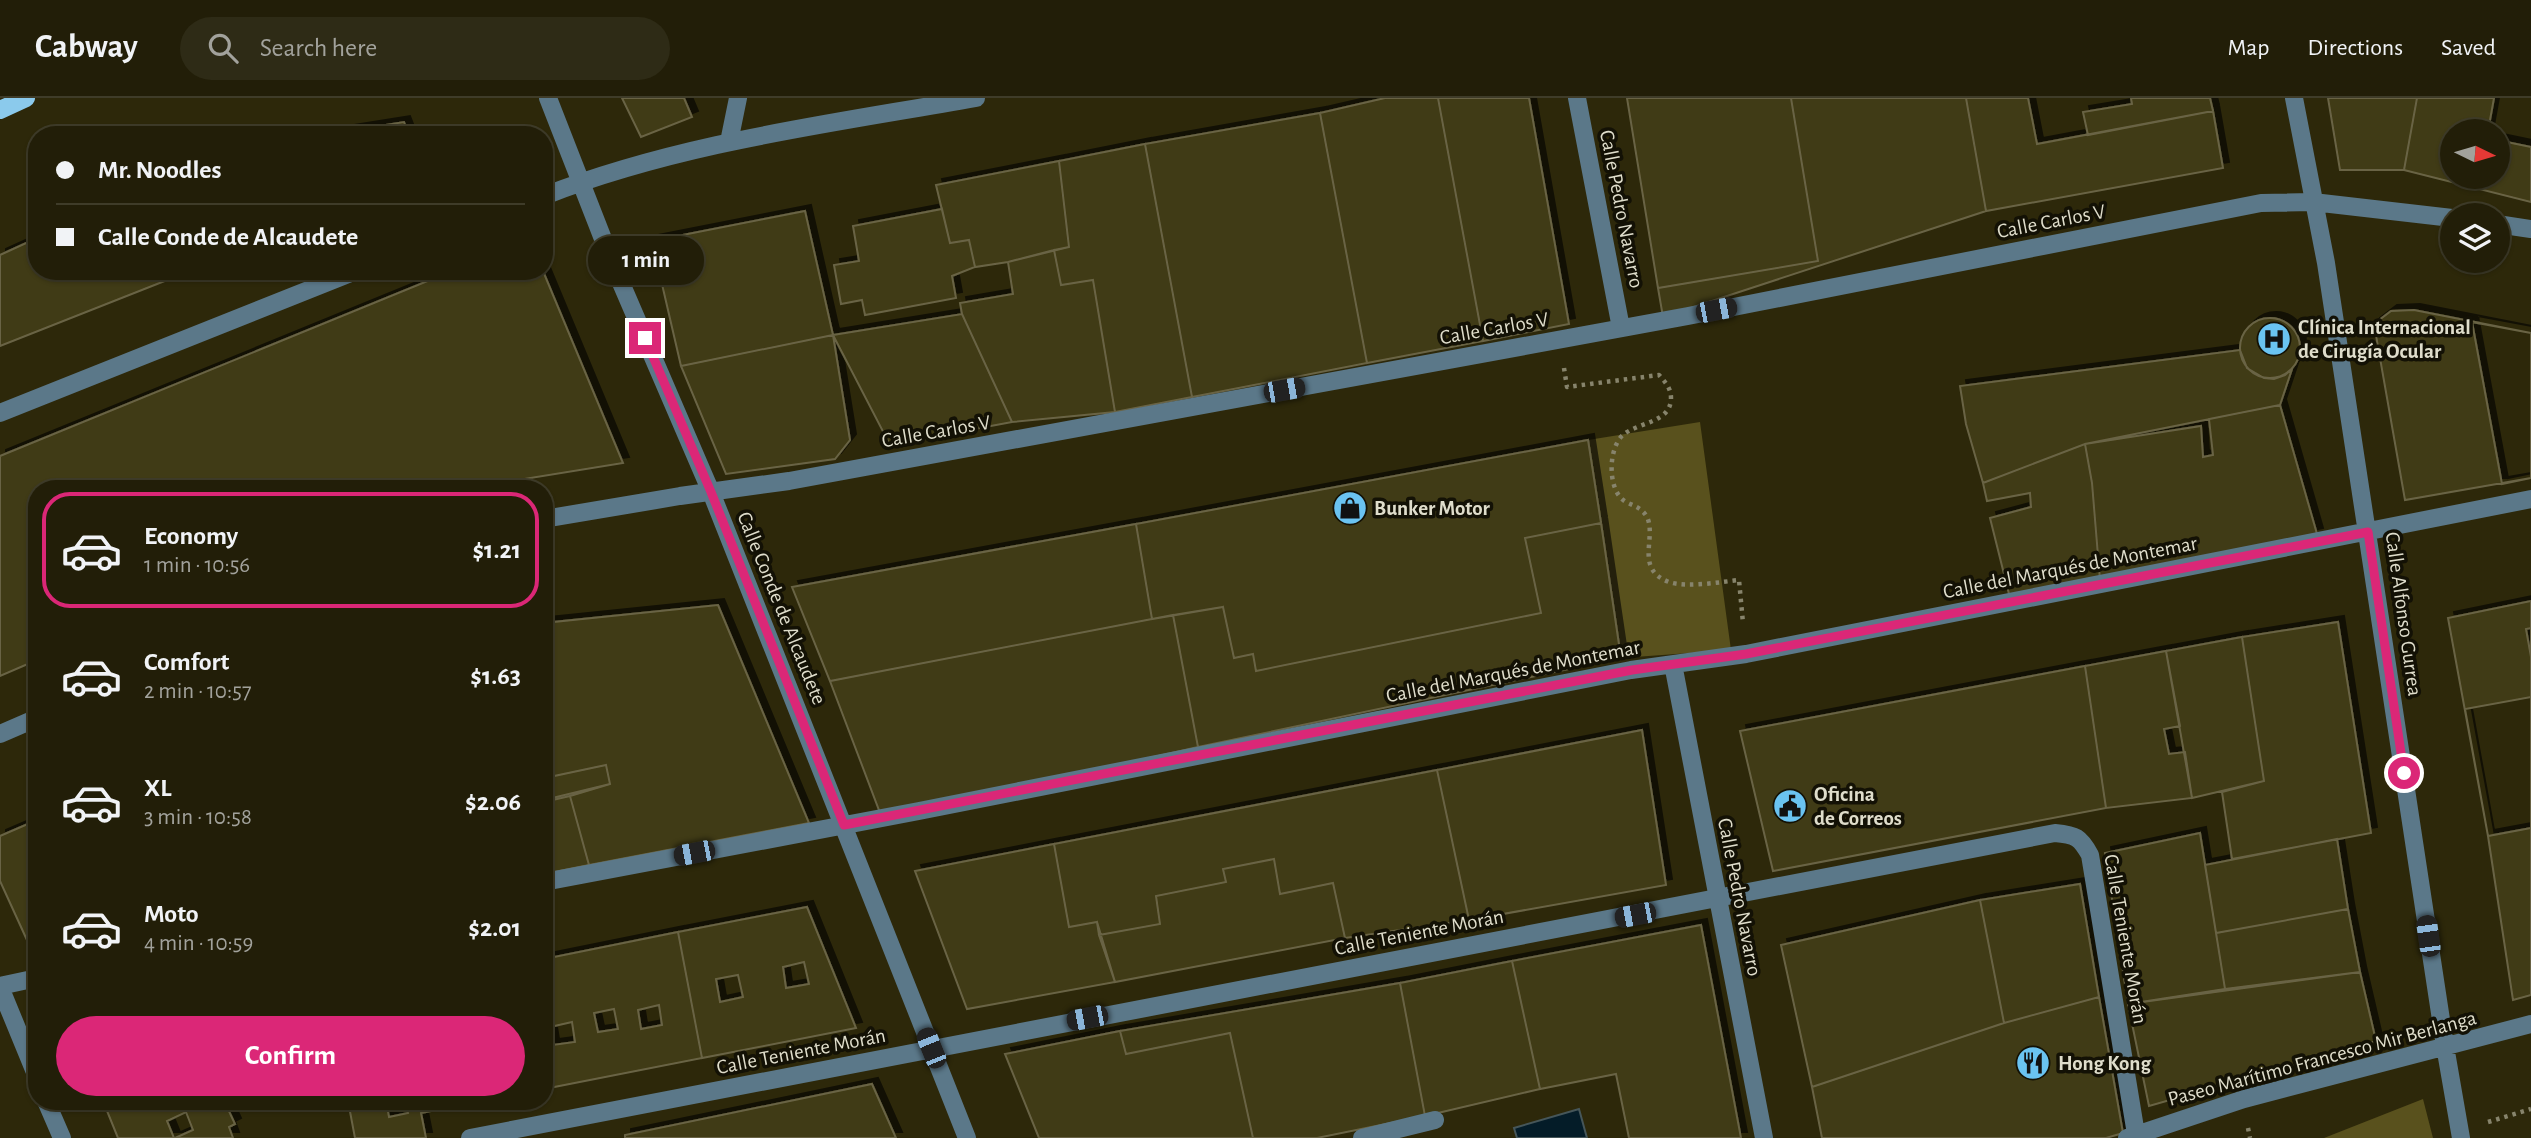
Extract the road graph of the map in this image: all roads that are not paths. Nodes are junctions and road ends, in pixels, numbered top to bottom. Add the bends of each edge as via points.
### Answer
1 (26, 98) edge
2 (548, 98) edge
3 (738, 98) edge
4 (976, 98) edge
5 (1577, 98) edge
6 (2294, 98) edge
7 (0, 110) edge
8 (729, 142) junction
9 (582, 181) junction
10 (553, 192) edge
11 (2314, 202) junction
12 (2440, 217) edge
13 (2510, 227) edge
14 (2531, 229) edge
15 (333, 280) edge
16 (1621, 328) junction
17 (0, 413) edge
18 (711, 492) junction
19 (2531, 499) edge
20 (553, 518) edge
21 (2368, 532) junction
22 (1673, 664) junction
23 (28, 722) edge
24 (0, 734) edge
25 (844, 825) junction
26 (553, 879) edge
27 (1717, 899) junction
28 (28, 980) edge
29 (0, 986) edge
30 (2531, 1024) edge
31 (2445, 1046) junction
32 (931, 1048) junction
33 (28, 1055) edge
34 (50, 1110) edge
35 (1435, 1120) dead end
36 (2131, 1136) edge
37 (62, 1138) edge
38 (470, 1138) edge
39 (967, 1138) edge
40 (1362, 1138) edge
41 (1764, 1138) edge
42 (2462, 1138) edge

1 - 7 main road
2 - 9 street, Calle Conde de Alcaudete
3 - 8 street
4 - 8 street
5 - 16 street, Calle Pedro Navarro
6 - 11 street, Calle Alfonso Gurrea
8 - 9 street
9 - 10 street
9 - 18 street, Calle Conde de Alcaudete
11 - 12 street, Calle Carlos V
11 - 16 street, Calle Carlos V via 2261,203
11 - 21 street, Calle Alfonso Gurrea
13 - 14 street
15 - 17 street
16 - 18 street, Calle Carlos V
18 - 20 street, Calle Carlos V
18 - 25 street, Calle Conde de Alcaudete
19 - 21 street, Calle del Marqués de Montemar
21 - 22 street, Calle del Marqués de Montemar via 1746,654
21 - 31 street, Calle Alfonso Gurrea
22 - 25 street, Calle del Marqués de Montemar
22 - 27 street, Calle Pedro Navarro
23 - 24 street
25 - 26 street, Calle del Marqués de Montemar
25 - 32 street, Calle Conde de Alcaudete
27 - 32 street, Calle Teniente Morán
27 - 36 street, Calle Teniente Morán via 2055,833 2082,840 2090,855
27 - 41 street, Calle Pedro Navarro
28 - 29 street
29 - 33 street
30 - 31 street, Paseo Marítimo Francesco Mir Berlanga
31 - 36 street, Paseo Marítimo Francesco Mir Berlanga via 2244,1099
31 - 42 street, Calle Alfonso Gurrea
32 - 38 street, Calle Teniente Morán
32 - 39 street, Calle Conde de Alcaudete
34 - 37 street
35 - 40 street

